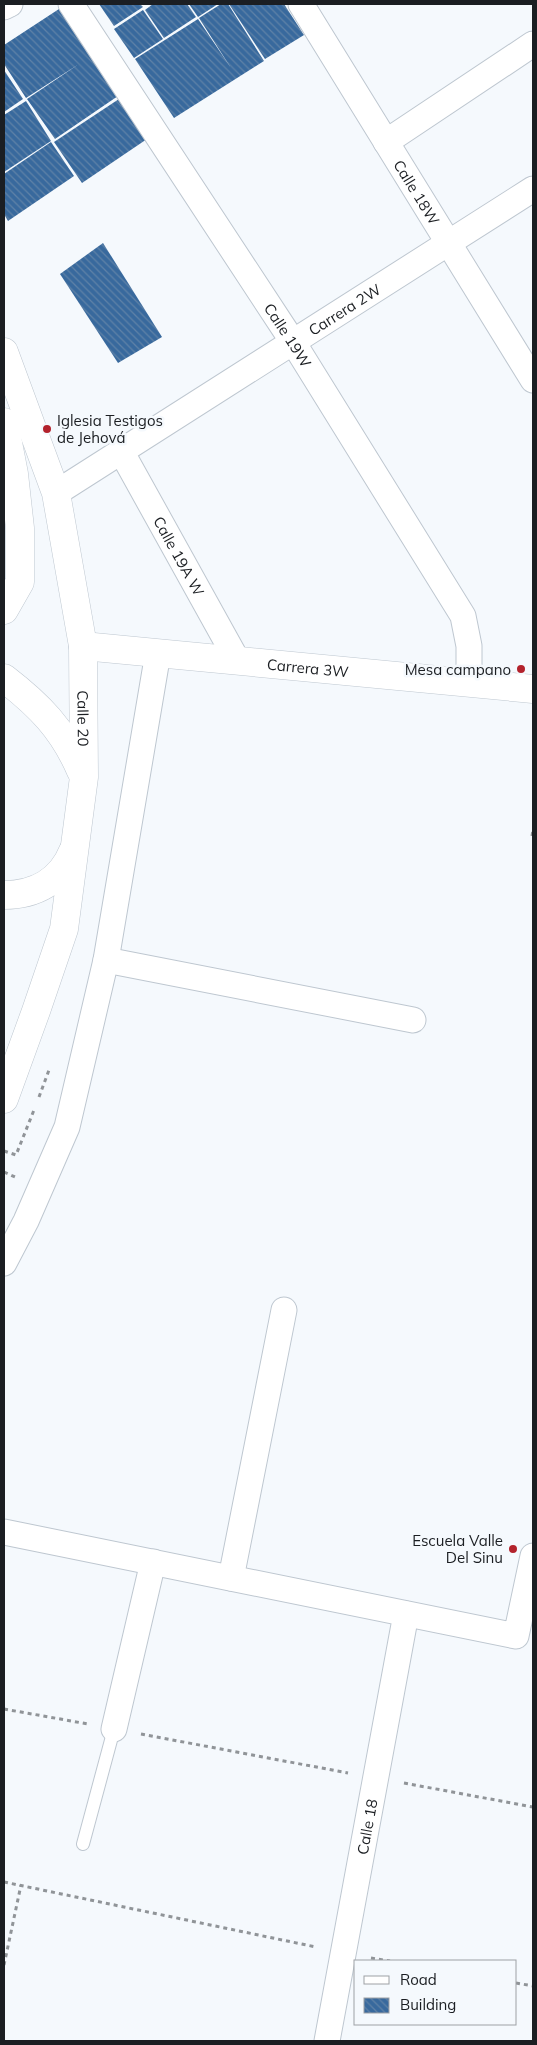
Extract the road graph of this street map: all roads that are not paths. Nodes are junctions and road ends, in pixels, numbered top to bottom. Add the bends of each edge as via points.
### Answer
1 (10, 4) edge
2 (71, 4) edge
3 (301, 4) edge
4 (4, 7) edge
5 (533, 44) edge
6 (386, 142) junction
7 (533, 189) edge
8 (449, 242) junction
9 (292, 342) junction
10 (4, 352) edge
11 (533, 380) edge
12 (4, 422) edge
13 (121, 451) junction
14 (56, 493) junction
15 (12, 588) edge
16 (4, 610) edge
17 (83, 646) junction
18 (158, 653) junction
19 (237, 660) junction
20 (4, 678) edge
21 (469, 682) junction
22 (533, 689) edge
23 (84, 776) junction
24 (76, 845) junction
25 (4, 895) edge
26 (106, 960) junction
27 (412, 1020) dead end
28 (5, 1084) edge
29 (4, 1263) edge
30 (284, 1310) dead end
31 (4, 1532) edge
32 (533, 1556) edge
33 (153, 1562) junction
34 (231, 1578) junction
35 (406, 1614) junction
36 (114, 1729) joint
37 (83, 1844) dead end
38 (327, 2041) edge

1 - 4 street
2 - 9 street, Calle 19W
3 - 6 street, Calle 18W
5 - 6 street
6 - 8 street, Calle 18W
7 - 8 street, Carrera 2W
8 - 9 street, Carrera 2W
8 - 11 street, Calle 18W
9 - 13 street, Carrera 2W
9 - 21 street, Calle 19W via 463,616 469,646
10 - 14 main road, Calle 20
12 - 15 main road via 20,528
13 - 14 street, Carrera 2W
13 - 19 street, Calle 19A W
14 - 17 main road, Calle 20
15 - 16 main road
17 - 18 main road, Carrera 3W
17 - 23 main road, Calle 20
18 - 19 main road, Carrera 3W
18 - 26 street
19 - 21 main road, Carrera 3W
20 - 23 main road via 52,720 71,747
21 - 22 main road, Carrera 3W
23 - 24 main road, Calle 20
24 - 25 main road via 68,864 55,879 38,890
24 - 28 main road, Calle 20 via 64,929 36,1011
26 - 27 street
26 - 29 street via 67,1127
30 - 34 street
31 - 33 street
32 - 35 street via 516,1636
33 - 34 street
33 - 36 street
34 - 35 street
35 - 38 street, Calle 18
36 - 37 lane

